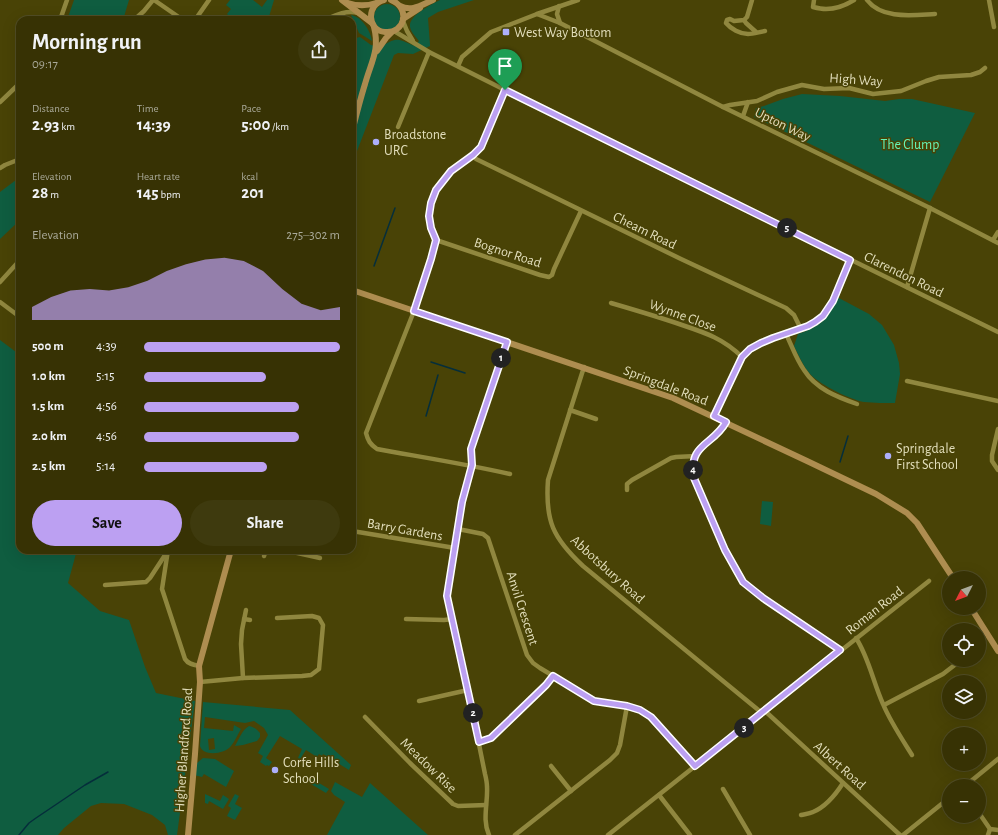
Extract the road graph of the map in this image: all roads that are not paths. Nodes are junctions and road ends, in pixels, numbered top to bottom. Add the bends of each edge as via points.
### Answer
1 (67, 0) edge
2 (154, 0) edge
3 (209, 0) edge
4 (342, 0) edge
5 (391, 0) edge
6 (432, 0) edge
7 (578, 0) edge
8 (752, 0) edge
9 (814, 0) edge
10 (854, 0) edge
11 (867, 0) edge
12 (989, 0) edge
13 (379, 1) edge
14 (398, 3) edge
15 (559, 6) junction
16 (358, 13) junction
17 (537, 14) junction
18 (935, 14) dead end
19 (61, 16) edge
20 (138, 16) edge
21 (177, 16) edge
22 (198, 16) edge
23 (334, 16) edge
24 (403, 20) junction
25 (744, 20) junction
26 (560, 23) junction
27 (373, 25) junction
28 (994, 27) edge
29 (393, 31) junction
30 (765, 31) dead end
31 (756, 32) junction
32 (414, 42) junction
33 (429, 52) junction
34 (374, 56) junction
35 (458, 66) junction
36 (985, 68) dead end
37 (16, 88) edge
38 (505, 90) junction
39 (0, 102) edge
40 (748, 102) junction
41 (723, 107) junction
42 (356, 113) edge
43 (743, 116) junction
44 (398, 127) dead end
45 (473, 155) junction
46 (16, 161) edge
47 (0, 168) edge
48 (930, 208) junction
49 (582, 211) junction
50 (998, 232) edge
51 (436, 240) junction
52 (993, 240) junction
53 (998, 243) edge
54 (850, 260) junction
55 (16, 264) edge
56 (0, 282) edge
57 (907, 287) junction
58 (356, 291) edge
59 (0, 302) edge
60 (611, 304) dead end
61 (414, 311) junction
62 (16, 314) edge
63 (801, 329) junction
64 (998, 332) edge
65 (786, 334) junction
66 (507, 342) junction
67 (742, 357) junction
68 (584, 367) junction
69 (907, 381) dead end
70 (998, 401) edge
71 (858, 404) dead end
72 (570, 410) junction
73 (714, 416) junction
74 (596, 419) dead end
75 (726, 422) junction
76 (998, 429) edge
77 (696, 456) junction
78 (472, 465) junction
79 (998, 470) edge
80 (510, 474) dead end
81 (627, 490) dead end
82 (458, 529) junction
83 (356, 532) edge
84 (455, 548) junction
85 (165, 554) edge
86 (167, 554) edge
87 (229, 554) edge
88 (302, 554) edge
89 (320, 558) dead end
90 (948, 571) edge
91 (929, 581) dead end
92 (105, 585) dead end
93 (246, 610) dead end
94 (975, 615) edge
95 (277, 618) dead end
96 (244, 619) junction
97 (406, 619) dead end
98 (453, 619) junction
99 (250, 620) dead end
100 (856, 638) junction
101 (840, 650) junction
102 (998, 651) edge
103 (199, 666) junction
104 (952, 667) edge
105 (553, 676) junction
106 (243, 678) junction
107 (200, 682) junction
108 (468, 690) junction
109 (419, 701) dead end
110 (884, 705) junction
111 (627, 706) junction
112 (764, 712) junction
113 (365, 717) dead end
114 (479, 742) junction
115 (912, 755) dead end
116 (998, 759) edge
117 (551, 766) dead end
118 (695, 766) junction
119 (974, 779) edge
120 (843, 783) junction
121 (723, 789) dead end
122 (571, 791) junction
123 (659, 794) junction
124 (942, 804) edge
125 (486, 805) junction
126 (801, 815) dead end
127 (986, 823) edge
128 (990, 829) junction
129 (998, 830) edge
130 (188, 835) edge
131 (490, 835) edge
132 (515, 835) edge
133 (608, 835) edge
134 (690, 835) edge
135 (750, 835) edge
136 (902, 835) edge
137 (988, 835) edge

1 - 19 street
2 - 20 street
2 - 21 street
3 - 22 street
4 - 13 street via 352,5 369,6
4 - 16 street
5 - 14 street
6 - 14 street via 410,9
6 - 24 street
7 - 15 street
8 - 25 street
9 - 10 street via 813,7 826,9
11 - 18 street via 885,12 900,15
12 - 28 street
13 - 27 street via 371,12
14 - 24 street
15 - 17 street
15 - 26 street via 557,14
16 - 23 street via 348,12
16 - 27 street
17 - 26 street, Upton Way
17 - 35 street via 491,32 462,57
24 - 29 street
24 - 32 street, Clarendon Road
25 - 31 street
25 - 31 street via 730,19 726,23 742,33
26 - 41 street, Upton Way
27 - 29 street via 382,32
27 - 34 street via 377,36
29 - 32 street, Clarendon Road
29 - 34 street
30 - 31 street
32 - 33 street, Clarendon Road
33 - 35 street, Clarendon Road
33 - 44 street
34 - 42 street
35 - 38 street, Clarendon Road
36 - 40 street, High Way via 970,75 926,80 901,91 873,94 849,88 824,89 802,85
37 - 39 street
38 - 45 street via 481,147
38 - 54 street, Clarendon Road
40 - 41 street, High Way
40 - 43 street
41 - 43 street, Upton Way
43 - 48 street, Upton Way
45 - 49 street, Cheam Road via 476,159
45 - 51 street via 451,171 436,190 429,216
46 - 47 street
48 - 52 street, Upton Way
48 - 57 street
49 - 51 street, Bognor Road via 549,277
49 - 63 street, Cheam Road via 786,308 794,315
50 - 52 street
51 - 61 street
52 - 53 street, Upton Way
54 - 57 street, Clarendon Road
54 - 63 street via 833,301 823,316
55 - 56 street
57 - 64 street, Clarendon Road
58 - 61 street, Springdale Road
59 - 62 street
60 - 67 street, Wynne Close via 655,315 711,335
61 - 66 street, Springdale Road
61 - 78 street via 366,433 367,440 377,449
63 - 65 street
65 - 67 street via 761,343
65 - 71 street via 799,363 811,380 834,396
66 - 68 street, Springdale Road
66 - 78 street via 471,449
67 - 73 street
68 - 72 street, Abbotsbury Road
68 - 73 street, Springdale Road via 673,398
69 - 70 street
72 - 74 street
72 - 112 street, Abbotsbury Road via 548,480 547,494 553,526 564,548
73 - 75 street, Springdale Road
75 - 77 street via 718,433 700,448
75 - 90 street, Springdale Road via 900,508 917,523
76 - 79 street via 992,461
77 - 81 street via 671,458 632,480
77 - 101 street via 694,478 725,550 743,582
78 - 80 street
78 - 82 street
82 - 84 street
82 - 105 street, Anvil Crescent via 483,534 488,538 527,655
83 - 84 street, Barry Gardens
84 - 98 street via 447,596
85 - 92 street via 146,582
86 - 103 street via 162,589 185,659
87 - 103 street, Higher Blandford Road
88 - 89 street
91 - 100 street, Roman Road
93 - 96 street
94 - 102 street
95 - 106 street via 288,614 319,618 323,624 319,669 311,675
96 - 99 street
96 - 106 street via 241,644
97 - 98 street
98 - 108 street
100 - 101 street, Roman Road
100 - 110 street
101 - 112 street, Roman Road
103 - 107 street, Higher Blandford Road
104 - 110 street
105 - 111 street, Anvil Crescent via 594,701
105 - 114 street via 491,738
106 - 107 street
107 - 130 street, Higher Blandford Road
108 - 109 street
108 - 114 street
110 - 115 street
111 - 118 street, Anvil Crescent via 651,717
111 - 122 street via 617,753
112 - 118 street, Roman Road
112 - 120 street, Albert Road
113 - 125 street, Meadow Rise via 453,804
114 - 125 street via 487,786
116 - 119 street
117 - 122 street
118 - 123 street, Roman Road
120 - 126 street via 820,808
120 - 136 street, Albert Road
121 - 135 street
122 - 132 street
123 - 133 street, Roman Road
123 - 134 street
124 - 136 street
125 - 131 street via 486,828
127 - 128 street
128 - 129 street
128 - 137 street

